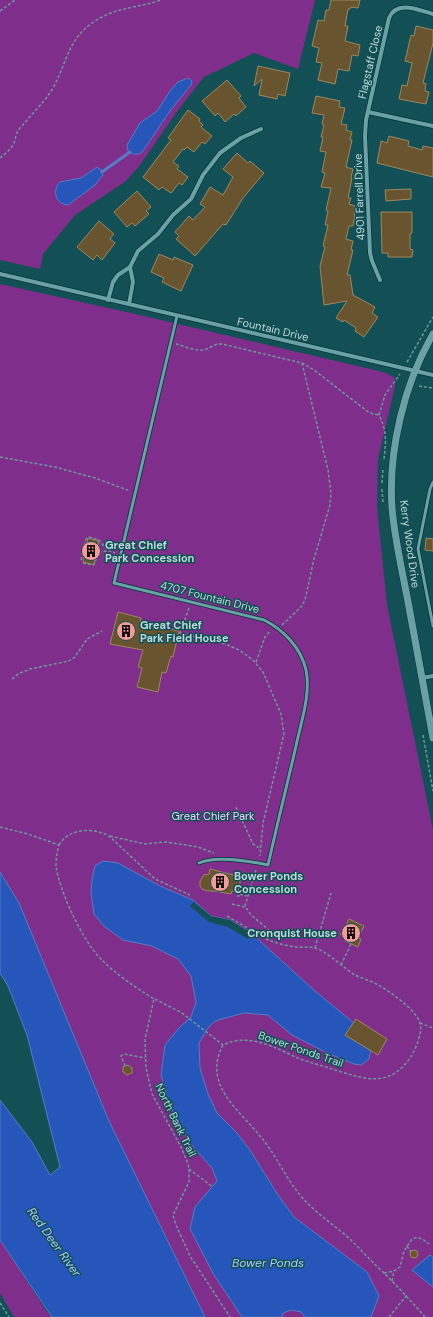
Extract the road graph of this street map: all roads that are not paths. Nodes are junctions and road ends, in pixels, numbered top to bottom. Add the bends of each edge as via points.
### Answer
1 (433, 14) edge
2 (368, 112) junction
3 (433, 126) edge
4 (261, 129) dead end
5 (130, 267) junction
6 (0, 274) edge
7 (380, 280) dead end
8 (108, 300) junction
9 (129, 304) junction
10 (177, 316) junction
11 (433, 334) edge
12 (414, 371) junction
13 (433, 375) edge
14 (433, 482) edge
15 (432, 615) edge
16 (433, 626) edge
17 (433, 676) edge
18 (422, 678) junction
19 (433, 738) edge
20 (199, 863) dead end

1 - 2 street, Flagstaff Close via 403,7 391,14
2 - 3 street
2 - 7 street, 4901 Farrell Drive via 365,136 370,253
4 - 5 street via 241,138 220,153 203,175 191,199 138,251
5 - 8 street via 113,282
5 - 9 street via 133,282
6 - 8 street, Fountain Drive
8 - 9 street, Fountain Drive
9 - 10 street, Fountain Drive
10 - 12 street, Fountain Drive
10 - 20 lane, 4707 Fountain Drive via 114,583 264,620 292,642 303,662 307,681 302,718 268,865 211,859
11 - 12 street, Kerry Wood Drive
12 - 13 street, Fountain Drive
12 - 18 street, Kerry Wood Drive via 403,407 394,456 392,507
14 - 15 lane via 418,549
15 - 16 lane
17 - 18 street
18 - 19 street, Kerry Wood Drive

